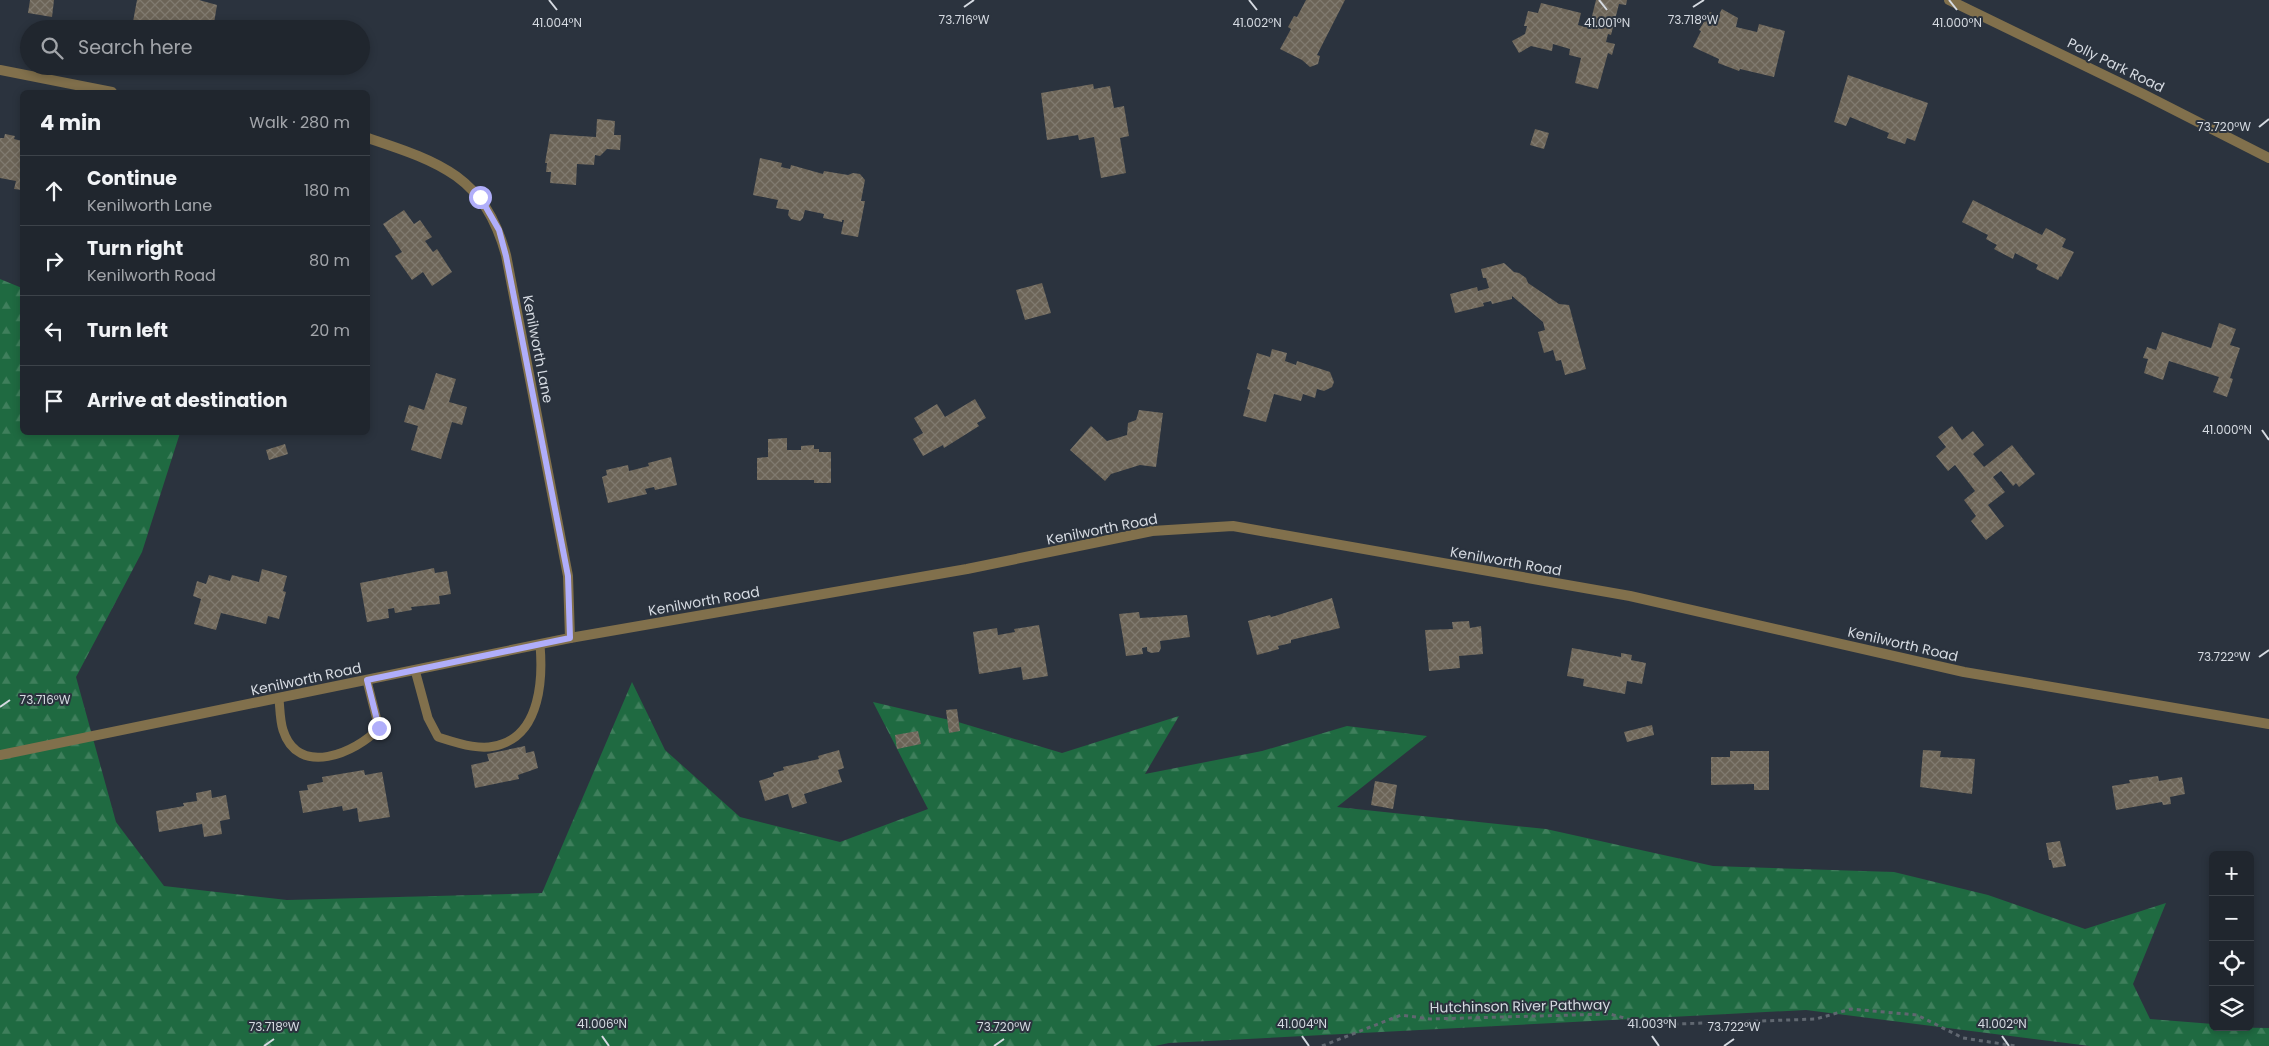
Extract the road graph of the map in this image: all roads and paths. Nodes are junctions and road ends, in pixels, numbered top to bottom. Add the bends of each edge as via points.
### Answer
1 (1949, 0) edge
2 (0, 70) edge
3 (20, 74) edge
4 (25, 75) edge
5 (102, 90) edge
6 (370, 139) edge
7 (2269, 158) edge
8 (570, 638) junction
9 (540, 645) junction
10 (415, 670) junction
11 (367, 680) junction
12 (279, 699) junction
13 (2269, 724) edge
14 (0, 755) edge
15 (1322, 1046) edge
16 (2016, 1046) edge

1 - 7 street, Polly Park Road
2 - 3 street
4 - 5 street
6 - 8 street, Kenilworth Lane via 434,163 462,179 480,197 499,230 568,576
8 - 9 street, Kenilworth Road
8 - 13 street, Kenilworth Road via 966,569 1152,531 1233,526 1630,596 1964,672
9 - 10 street, Kenilworth Road
9 - 10 lane via 542,668 534,708 522,732 501,745 473,747 438,737 428,718
10 - 11 street, Kenilworth Road
11 - 12 street, Kenilworth Road
11 - 12 lane via 379,728 367,740 346,752 323,757 302,755 291,745 283,730
12 - 14 street, Kenilworth Road
15 - 16 path, Hutchinson River Pathway via 1401,1015 1439,1019 1610,1014 1649,1025 1816,1019 1851,1009 1917,1015 1963,1038

